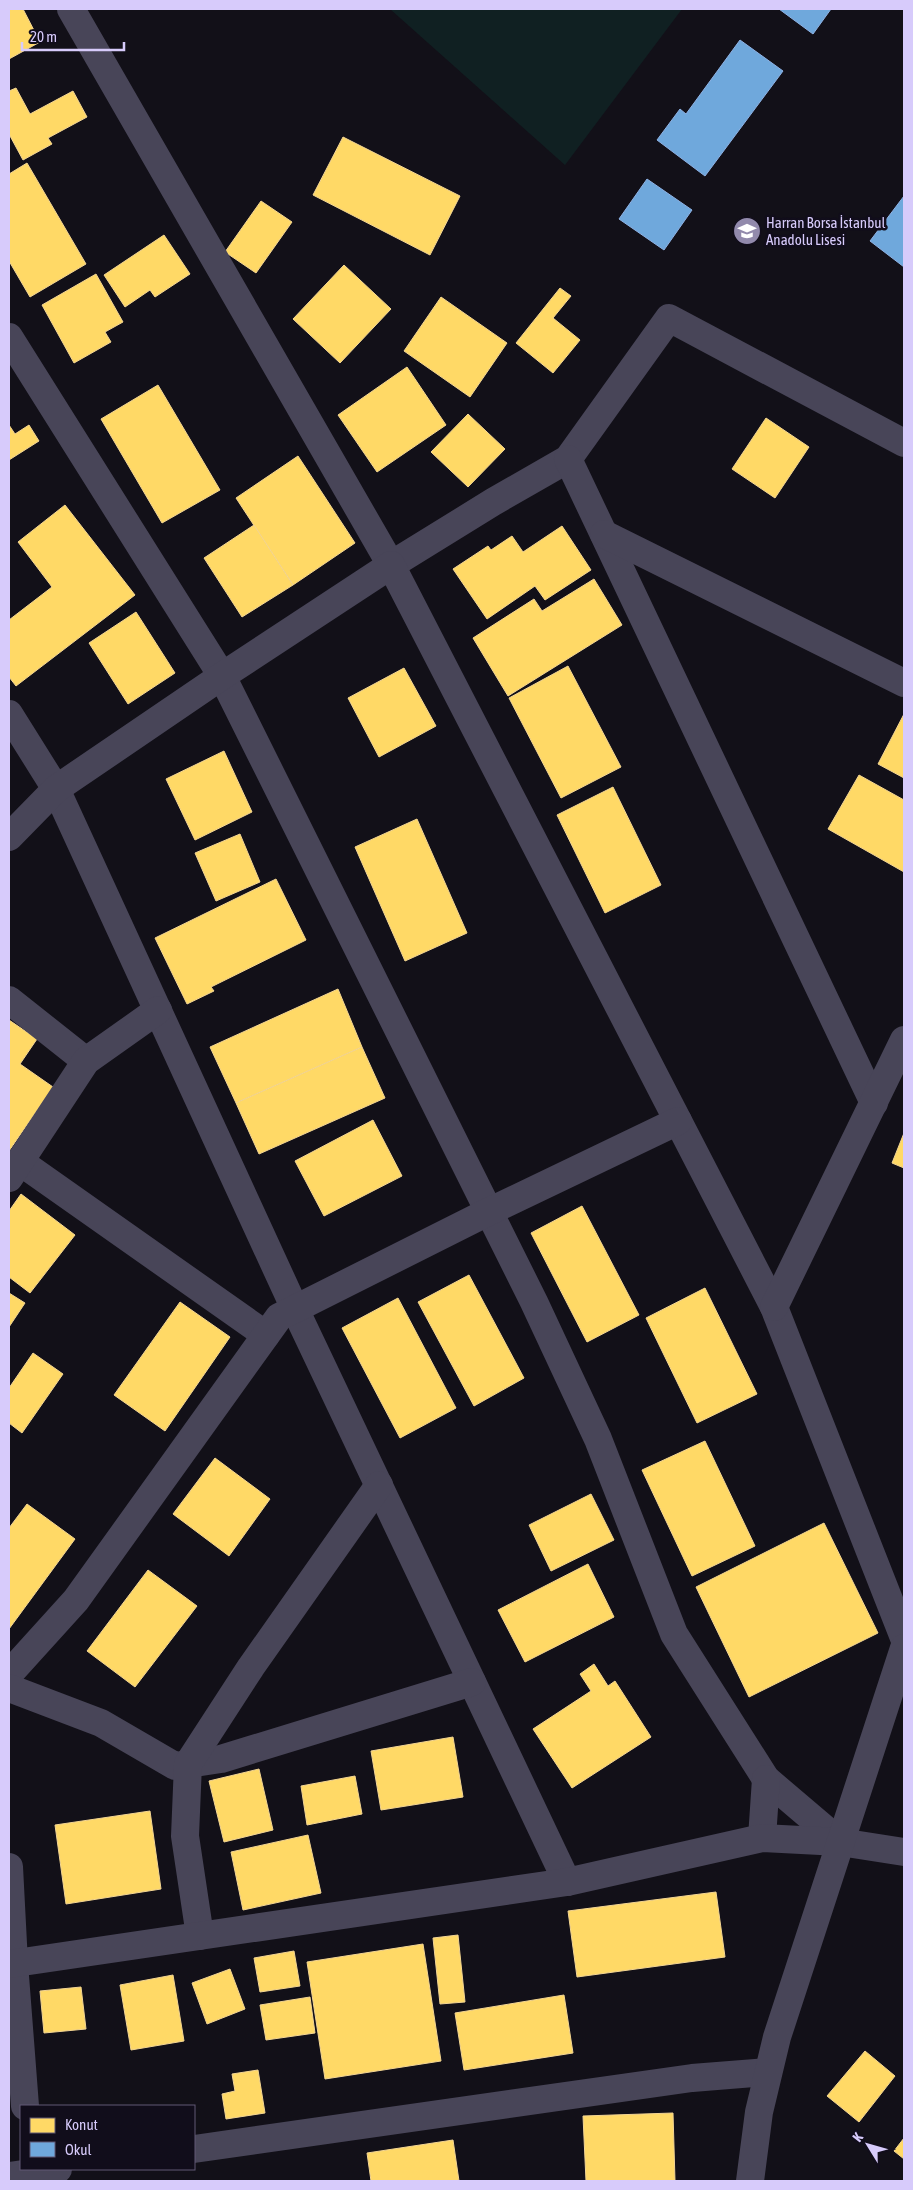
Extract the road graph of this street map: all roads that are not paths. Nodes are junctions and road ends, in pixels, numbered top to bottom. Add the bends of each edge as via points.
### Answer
1 (71, 9) edge
2 (9, 337) edge
3 (904, 443) edge
4 (568, 460) junction
5 (604, 534) junction
6 (391, 565) junction
7 (222, 676) junction
8 (904, 683) edge
9 (9, 714) edge
10 (56, 789) junction
11 (9, 838) edge
12 (9, 1000) edge
13 (158, 1010) junction
14 (904, 1040) edge
15 (86, 1061) junction
16 (874, 1103) junction
17 (678, 1121) junction
18 (14, 1169) edge
19 (488, 1212) junction
20 (774, 1308) junction
21 (295, 1310) junction
22 (266, 1335) junction
23 (379, 1485) junction
24 (904, 1638) edge
25 (904, 1648) edge
26 (9, 1674) edge
27 (472, 1682) junction
28 (9, 1688) edge
29 (188, 1764) junction
30 (766, 1779) junction
31 (762, 1838) junction
32 (840, 1842) junction
33 (904, 1852) edge
34 (9, 1867) edge
35 (567, 1882) junction
36 (200, 1936) junction
37 (11, 1964) edge
38 (768, 2072) junction
39 (25, 2105) edge
40 (195, 2149) edge
41 (52, 2170) edge
42 (25, 2175) edge
43 (750, 2181) edge

1 - 6 street
2 - 7 street
3 - 4 street via 669,318
4 - 5 street
4 - 6 street
5 - 8 street
5 - 16 street
6 - 7 street
6 - 17 street
7 - 10 street
7 - 19 street
9 - 10 street
10 - 11 street
10 - 13 street
12 - 15 street
13 - 15 street
13 - 21 street
14 - 16 street
15 - 18 street
16 - 20 street
17 - 19 street
17 - 20 street
18 - 22 street
19 - 21 street
19 - 30 street via 598,1439 674,1634
20 - 24 street
21 - 22 street via 279,1318
21 - 23 street
22 - 26 street via 76,1600
23 - 27 street
23 - 29 street via 251,1667
25 - 32 street
27 - 29 street via 221,1759
27 - 35 street
28 - 29 street via 101,1723 175,1766
29 - 36 street via 185,1836
30 - 31 street
30 - 32 street
31 - 32 street
31 - 35 street
32 - 33 street
32 - 38 street
34 - 37 street
35 - 36 street
36 - 37 street
37 - 39 street
38 - 40 street via 692,2078
38 - 43 street
41 - 42 street

